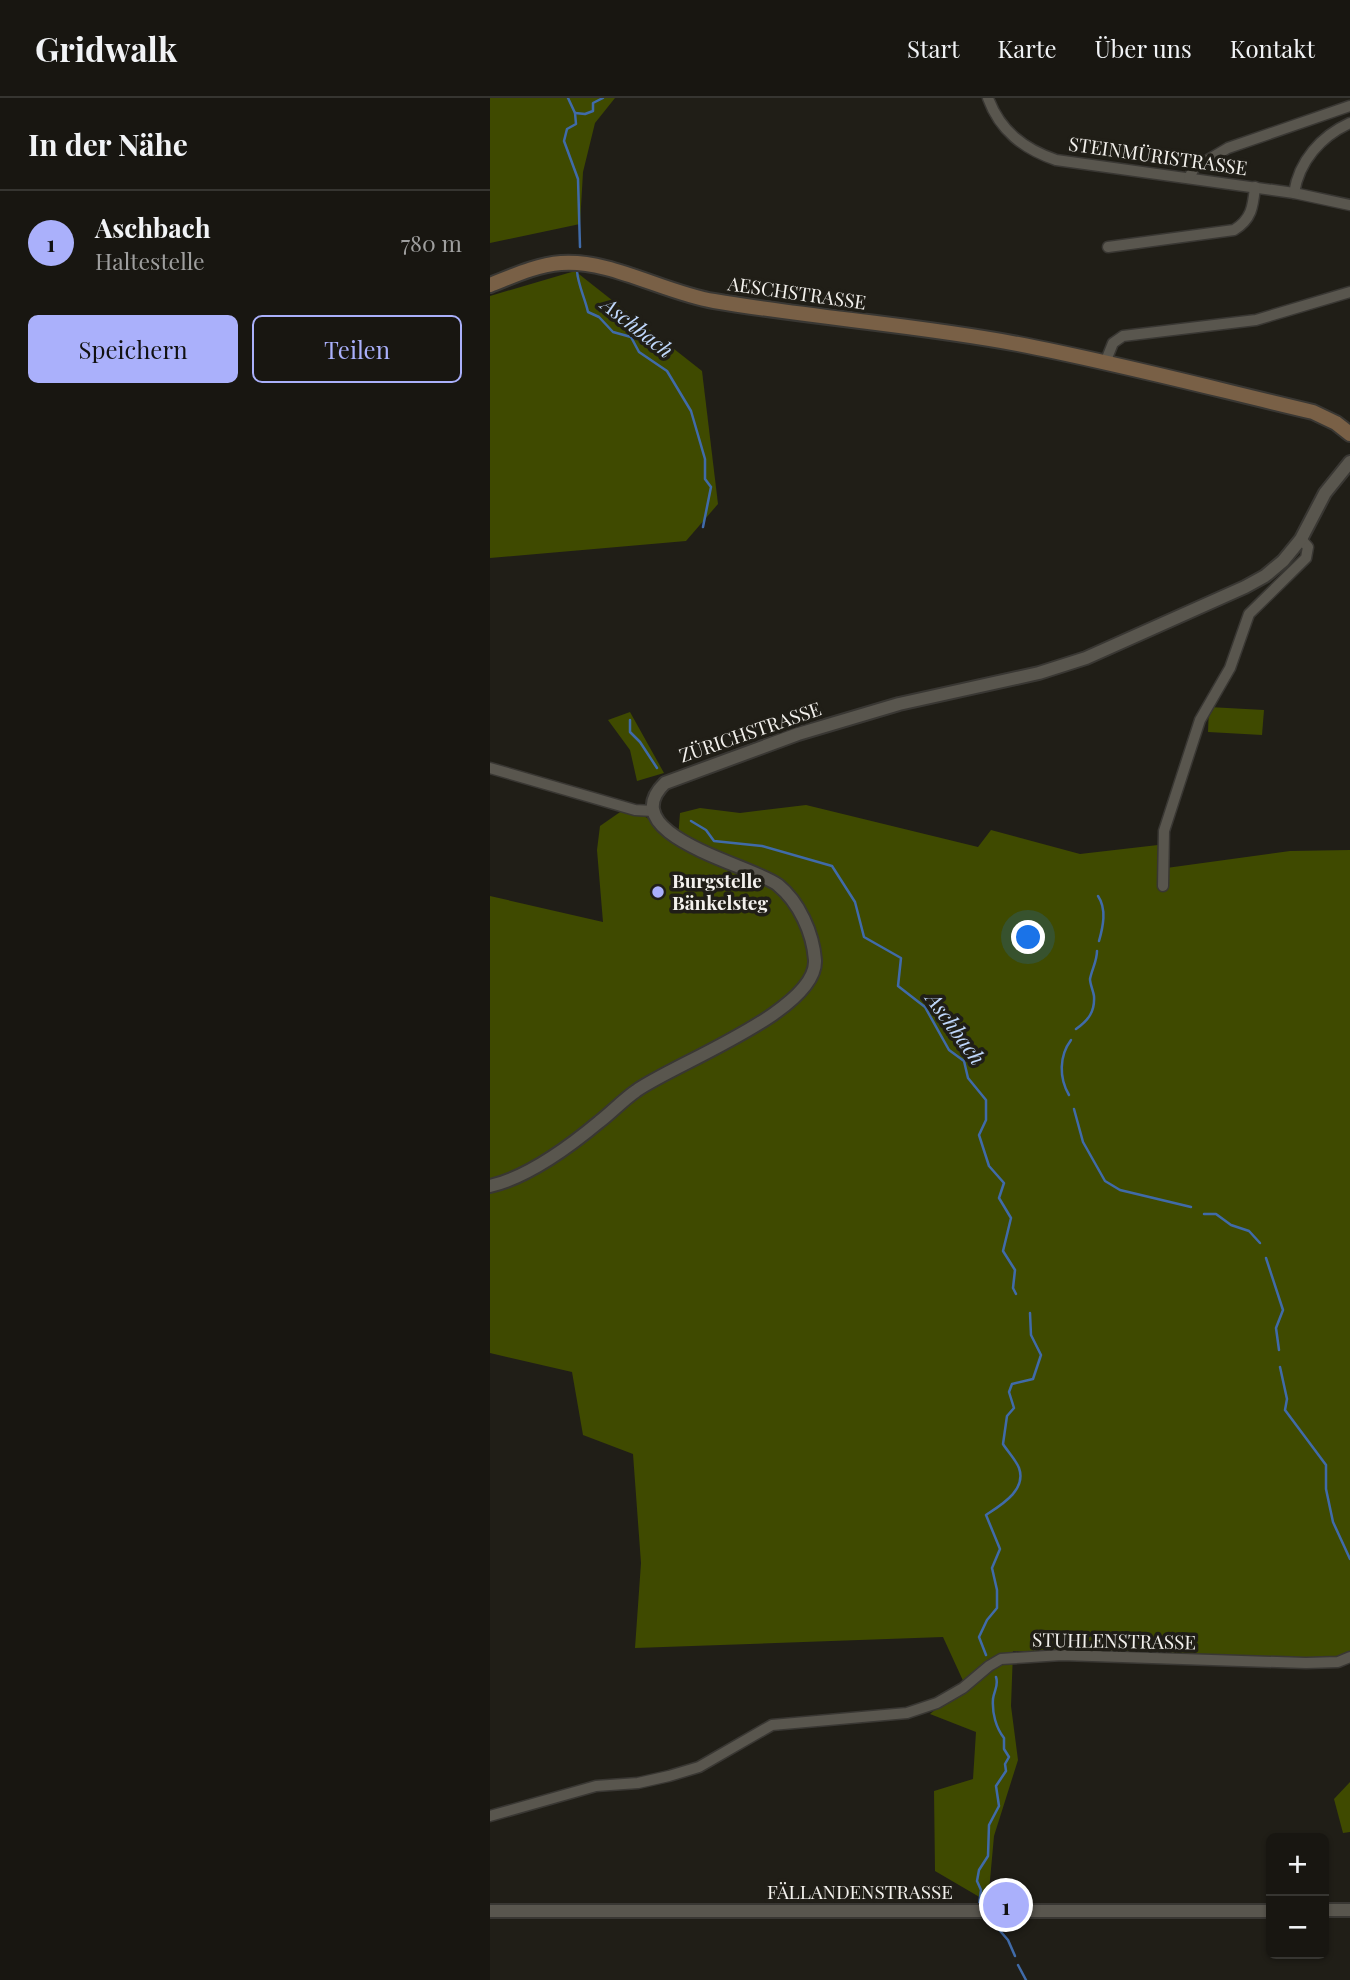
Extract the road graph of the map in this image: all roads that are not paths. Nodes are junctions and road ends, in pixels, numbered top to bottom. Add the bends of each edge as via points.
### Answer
1 (988, 98) edge
2 (1350, 106) edge
3 (1350, 123) edge
4 (1189, 177) junction
5 (1255, 187) junction
6 (1294, 193) junction
7 (1350, 205) edge
8 (1108, 247) dead end
9 (490, 285) edge
10 (1350, 292) edge
11 (1105, 363) junction
12 (1350, 434) edge
13 (1350, 462) edge
14 (1301, 538) junction
15 (490, 768) edge
16 (653, 811) junction
17 (1163, 886) dead end
18 (490, 1186) edge
19 (1350, 1657) edge
20 (490, 1816) edge
21 (1266, 1910) edge
22 (1329, 1910) edge
23 (1350, 1910) edge
24 (490, 1912) edge

1 - 4 street, STEINMÜRISTRASSE via 1010,134 1034,152 1056,160
2 - 4 street via 1228,148 1194,168
3 - 6 street via 1315,148
4 - 5 street, STEINMÜRISTRASSE
5 - 6 street, STEINMÜRISTRASSE
5 - 8 street via 1252,211 1234,230
6 - 7 street, STEINMÜRISTRASSE
9 - 11 main road, AESCHSTRASSE via 539,267 583,264 693,297 975,337
10 - 11 street via 1256,320 1123,336 1113,343
11 - 12 main road, AESCHSTRASSE via 1313,412
13 - 14 street, ZÜRICHSTRASSE via 1325,493
14 - 16 street, ZÜRICHSTRASSE via 1265,576 1108,650 1039,673 899,704 798,734 665,783
14 - 17 street via 1308,547 1306,558 1249,614 1230,667 1200,720 1164,831
15 - 16 street via 635,810
16 - 18 street via 662,827 705,853 776,883 792,899 814,952 810,981 742,1034 636,1091 534,1169
19 - 20 street, STUHLENSTRASSE via 1306,1663 1062,1655 1001,1659 937,1703 907,1713 772,1724 699,1767 638,1783 596,1786
21 - 24 street, FÄLLANDENSTRASSE
22 - 23 street

